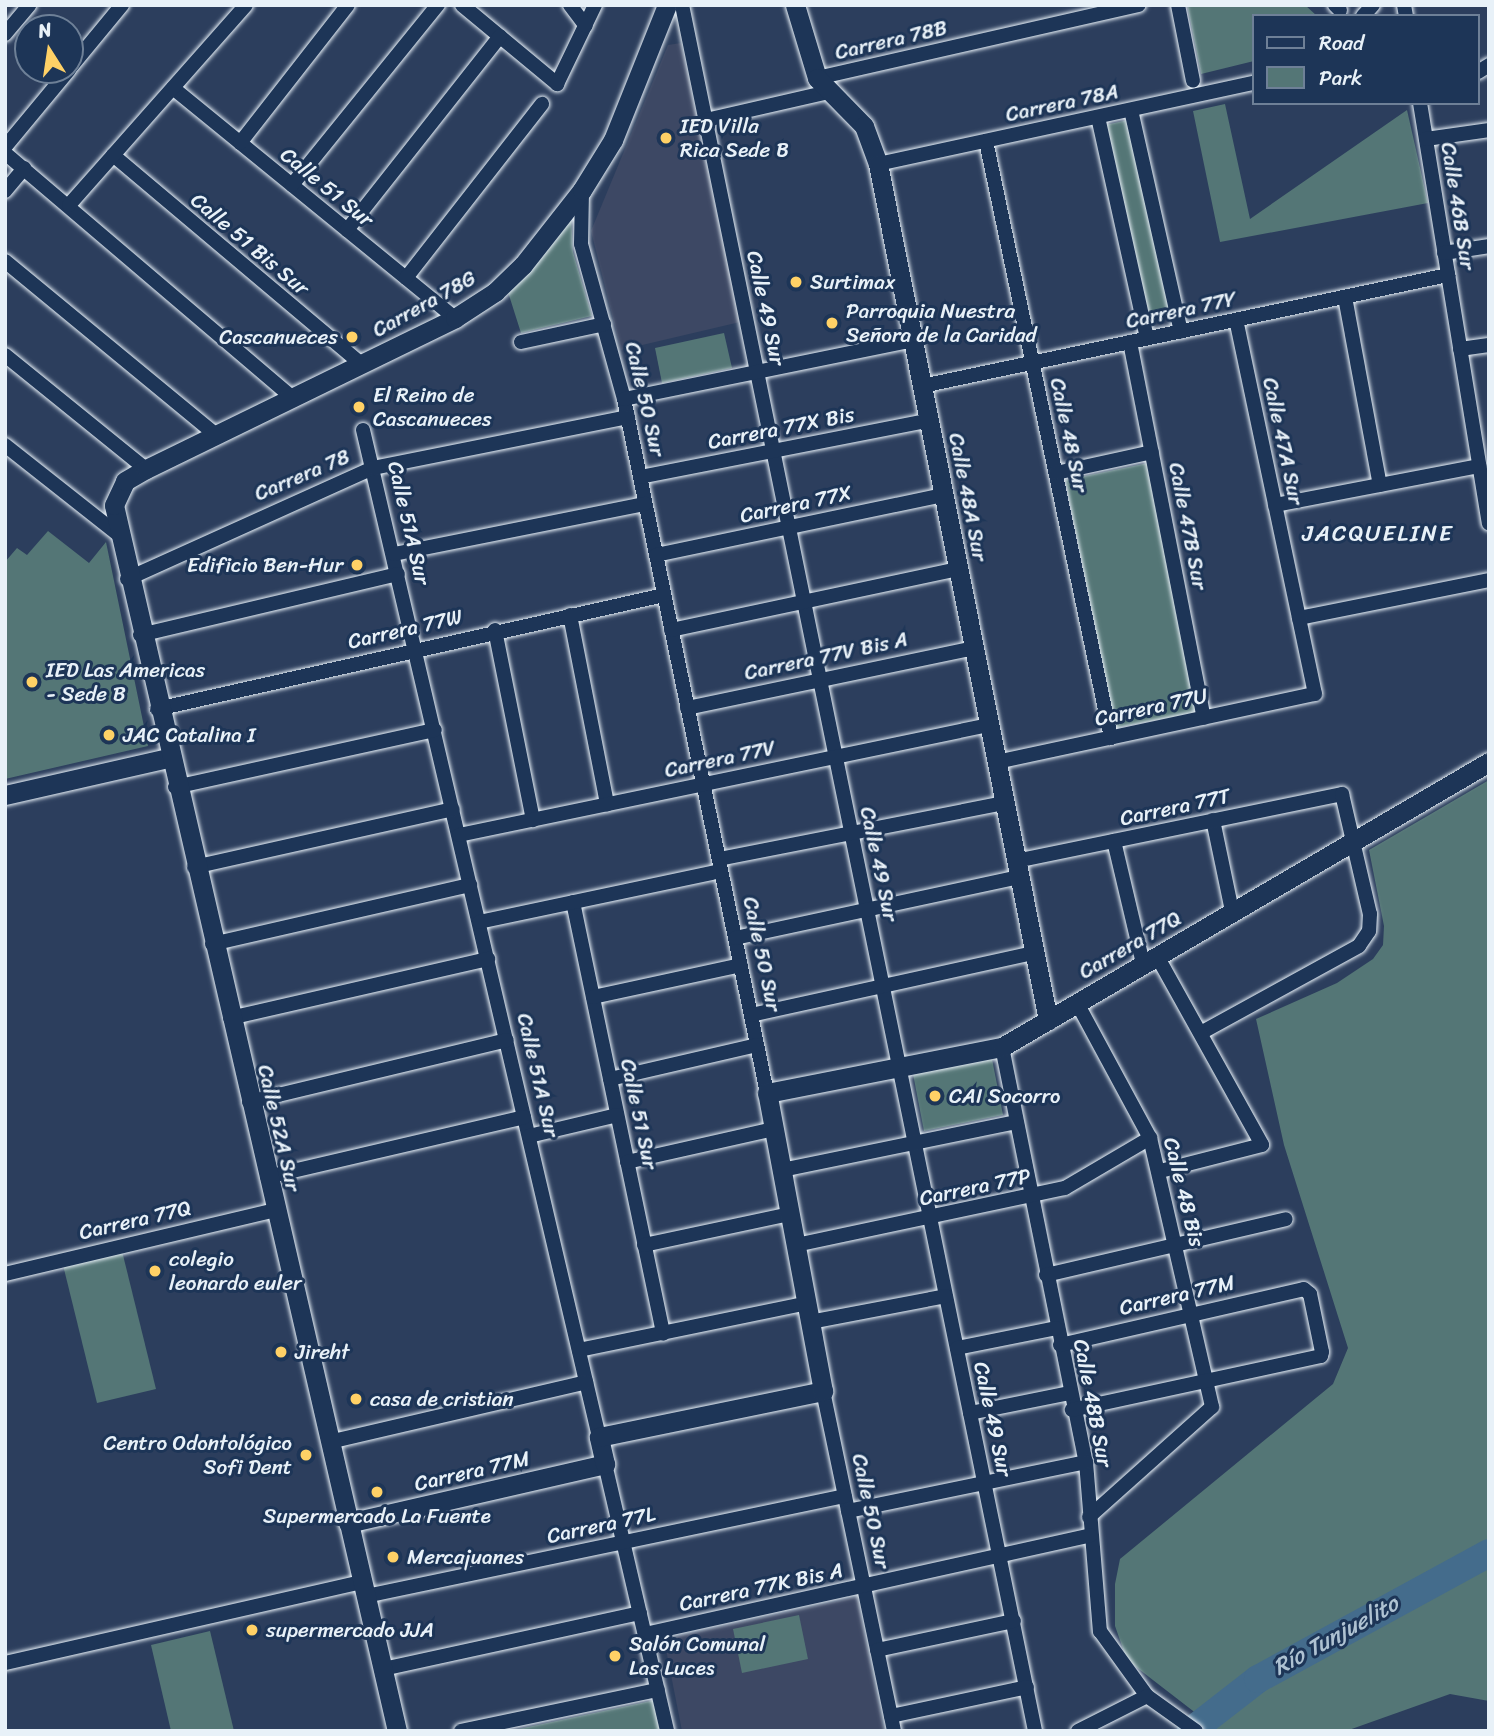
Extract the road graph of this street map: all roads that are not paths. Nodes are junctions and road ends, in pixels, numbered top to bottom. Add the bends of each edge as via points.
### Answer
1 (29, 5) edge
2 (122, 5) edge
3 (246, 5) edge
4 (348, 5) edge
5 (438, 5) edge
6 (462, 5) edge
7 (570, 5) edge
8 (595, 5) edge
9 (667, 5) edge
10 (682, 5) edge
11 (795, 5) edge
12 (1139, 5) edge
13 (1178, 5) edge
14 (1121, 7) edge
15 (586, 26) junction
16 (5, 34) edge
17 (500, 36) junction
18 (84, 51) edge
19 (1193, 80) dead end
20 (1252, 83) edge
21 (57, 84) edge
22 (822, 85) junction
23 (173, 88) junction
24 (542, 104) dead end
25 (1425, 106) edge
26 (1130, 110) junction
27 (1098, 117) junction
28 (706, 120) junction
29 (1489, 130) edge
30 (1426, 139) junction
31 (986, 141) junction
32 (240, 142) junction
33 (5, 147) edge
34 (5, 153) edge
35 (113, 155) junction
36 (878, 164) junction
37 (24, 168) junction
38 (292, 185) junction
39 (582, 190) junction
40 (5, 191) edge
41 (69, 205) junction
42 (347, 230) junction
43 (1489, 246) edge
44 (1444, 253) junction
45 (5, 261) edge
46 (1448, 275) junction
47 (406, 278) junction
48 (1345, 297) junction
49 (455, 318) junction
50 (1236, 320) junction
51 (604, 324) junction
52 (1181, 331) junction
53 (1147, 338) junction
54 (913, 340) junction
55 (521, 342) dead end
56 (1130, 342) junction
57 (1489, 345) edge
58 (1460, 349) junction
59 (5, 355) edge
60 (1033, 362) junction
61 (361, 364) junction
62 (758, 373) junction
63 (922, 386) junction
64 (291, 396) junction
65 (624, 399) junction
66 (628, 417) junction
67 (930, 420) junction
68 (363, 430) dead end
69 (215, 434) junction
70 (5, 445) edge
71 (773, 451) junction
72 (1152, 452) junction
73 (1479, 466) junction
74 (373, 468) junction
75 (146, 469) junction
76 (1056, 473) junction
77 (640, 477) junction
78 (1380, 485) junction
79 (116, 494) joint
80 (944, 495) junction
81 (645, 504) junction
82 (1275, 505) junction
83 (1489, 523) edge
84 (789, 527) junction
85 (119, 535) junction
86 (394, 554) junction
87 (656, 555) junction
88 (959, 569) junction
89 (398, 574) junction
90 (127, 579) junction
91 (1489, 580) edge
92 (664, 595) junction
93 (804, 602) junction
94 (570, 615) junction
95 (1299, 618) junction
96 (495, 630) junction
97 (671, 630) junction
98 (140, 635) junction
99 (416, 648) junction
100 (974, 648) junction
101 (820, 680) junction
102 (1315, 694) joint
103 (687, 708) junction
104 (157, 709) junction
105 (1204, 718) junction
106 (989, 725) junction
107 (435, 730) junction
108 (1111, 738) junction
109 (836, 757) junction
110 (168, 758) junction
111 (997, 762) junction
112 (1489, 762) edge
113 (704, 784) junction
114 (175, 787) junction
115 (5, 795) edge
116 (1005, 803) junction
117 (607, 804) junction
118 (453, 809) junction
119 (533, 820) junction
120 (1213, 820) junction
121 (851, 833) junction
122 (459, 835) junction
123 (1353, 840) junction
124 (1114, 841) junction
125 (720, 865) junction
126 (194, 867) junction
127 (1018, 869) junction
128 (470, 885) junction
129 (573, 902) junction
130 (867, 910) junction
131 (1232, 911) junction
132 (479, 922) junction
133 (735, 938) junction
134 (212, 944) junction
135 (1034, 953) junction
136 (488, 959) junction
137 (1150, 960) junction
138 (741, 965) junction
139 (883, 987) junction
140 (593, 997) junction
141 (1077, 1003) junction
142 (751, 1015) junction
143 (230, 1018) junction
144 (1048, 1020) junction
145 (1201, 1033) junction
146 (507, 1041) junction
147 (757, 1045) junction
148 (1002, 1047) junction
149 (899, 1067) junction
150 (610, 1079) junction
151 (767, 1093) junction
152 (249, 1102) junction
153 (617, 1115) junction
154 (524, 1117) junction
155 (1016, 1122) junction
156 (774, 1129) junction
157 (529, 1136) junction
158 (1150, 1138) junction
159 (915, 1143) junction
160 (627, 1162) junction
161 (782, 1170) junction
162 (1160, 1171) junction
163 (267, 1177) junction
164 (1031, 1197) junction
165 (275, 1210) junction
166 (790, 1214) junction
167 (930, 1217) junction
168 (1286, 1219) dead end
169 (644, 1245) junction
170 (796, 1245) junction
171 (1176, 1245) junction
172 (5, 1274) edge
173 (1046, 1275) junction
174 (946, 1296) junction
175 (809, 1312) junction
176 (1192, 1315) junction
177 (1056, 1328) junction
178 (663, 1334) junction
179 (1060, 1345) junction
180 (957, 1348) junction
181 (579, 1350) junction
182 (1206, 1381) junction
183 (586, 1382) junction
184 (823, 1391) junction
185 (1069, 1394) junction
186 (1072, 1410) junction
187 (970, 1413) junction
188 (599, 1437) junction
189 (329, 1442) junction
190 (1086, 1462) junction
191 (605, 1464) junction
192 (985, 1483) junction
193 (845, 1496) junction
194 (848, 1511) junction
195 (1089, 1517) junction
196 (348, 1523) junction
197 (1090, 1535) junction
198 (623, 1542) junction
199 (1000, 1556) junction
200 (863, 1586) junction
201 (364, 1589) junction
202 (640, 1613) junction
203 (1014, 1621) junction
204 (645, 1634) junction
205 (877, 1650) junction
206 (5, 1662) edge
207 (383, 1669) junction
208 (1027, 1687) junction
209 (658, 1690) junction
210 (1147, 1696) junction
211 (892, 1724) edge
212 (397, 1731) edge
213 (461, 1731) edge
214 (667, 1731) edge
215 (1035, 1731) edge
216 (1078, 1731) edge
217 (1196, 1731) edge

1 - 16 street
2 - 18 street
3 - 23 street
4 - 32 street
5 - 38 street
6 - 17 street
7 - 15 street
8 - 15 street
9 - 39 street, Carrera 78G via 612,140
10 - 28 street, Calle 49 Sur
11 - 22 street, Calle 48A Sur
12 - 14 street, Carrera 78B
13 - 19 street
14 - 22 street, Carrera 78B
15 - 17 street via 556,84
17 - 42 street
20 - 26 street, Carrera 78A
21 - 33 street
22 - 28 street, Carrera 78B
22 - 36 street, Calle 48A Sur via 864,126
23 - 32 street, Calle 51 Sur
23 - 35 street
24 - 47 street
25 - 30 street, Calle 46B Sur
26 - 27 street, Carrera 78A
26 - 52 street
27 - 31 street, Carrera 78A
27 - 53 street
28 - 62 street, Calle 49 Sur
29 - 30 street
30 - 44 street, Calle 46B Sur
31 - 36 street, Carrera 78A
31 - 60 street, Calle 48 Sur
32 - 38 street, Calle 51 Sur
34 - 37 street
35 - 41 street
35 - 61 street, Calle 51 Bis Sur
36 - 54 street, Calle 48A Sur
37 - 40 street
37 - 41 street
38 - 42 street, Calle 51 Sur
39 - 49 street, Carrera 78G via 523,265
39 - 51 street, Calle 50 Sur via 579,231
41 - 64 street
42 - 47 street, Calle 51 Sur
43 - 44 street
44 - 46 street, Calle 46B Sur
45 - 69 street
46 - 48 street, Carrera 77Y
46 - 58 street, Calle 46B Sur
47 - 49 street, Calle 51 Sur
48 - 50 street, Carrera 77Y
48 - 78 street
49 - 61 street, Carrera 78G
50 - 52 street, Carrera 77Y
50 - 82 street, Calle 47A Sur
51 - 55 street
51 - 65 street, Calle 50 Sur
52 - 53 street, Carrera 77Y
53 - 56 street, Carrera 77Y
54 - 62 street
54 - 63 street, Calle 48A Sur
56 - 60 street, Carrera 77Y
56 - 72 street, Calle 47B Sur
57 - 58 street
58 - 73 street, Calle 46B Sur
59 - 75 street
60 - 63 street, Carrera 77Y
60 - 76 street, Calle 48 Sur
61 - 64 street, Carrera 78G
62 - 65 street
62 - 71 street, Calle 49 Sur
63 - 67 street, Calle 48A Sur
64 - 69 street, Carrera 78G
65 - 66 street, Calle 50 Sur
66 - 74 street, Carrera 78
66 - 77 street, Calle 50 Sur
67 - 71 street, Carrera 77X Bis
67 - 80 street, Calle 48A Sur
68 - 74 street, Calle 51A Sur
69 - 75 street, Carrera 78G
70 - 85 street
71 - 77 street, Carrera 77X Bis
71 - 84 street, Calle 49 Sur
72 - 76 street
72 - 105 street, Calle 47B Sur
73 - 78 street
73 - 83 street, Calle 46B Sur
74 - 86 street, Calle 51A Sur
74 - 90 street, Carrera 78
75 - 79 street, Carrera 78G
76 - 108 street, Calle 48 Sur
77 - 81 street, Calle 50 Sur
78 - 82 street
79 - 85 street, Calle 52A Sur
80 - 84 street, Carrera 77X
80 - 88 street, Calle 48A Sur
81 - 86 street
81 - 87 street, Calle 50 Sur
82 - 95 street, Calle 47A Sur
84 - 87 street, Carrera 77X
84 - 93 street, Calle 49 Sur
85 - 90 street, Calle 52A Sur
86 - 89 street, Calle 51A Sur
87 - 92 street, Calle 50 Sur
88 - 93 street
88 - 100 street, Calle 48A Sur
89 - 98 street
89 - 99 street, Calle 51A Sur
90 - 98 street, Calle 52A Sur
91 - 95 street
92 - 94 street, Carrera 77W
92 - 97 street, Calle 50 Sur
93 - 97 street
93 - 101 street, Calle 49 Sur
94 - 96 street, Carrera 77W
94 - 117 street
95 - 102 street, Calle 47A Sur
96 - 99 street, Carrera 77W
96 - 119 street
97 - 103 street, Calle 50 Sur
98 - 104 street, Calle 52A Sur
99 - 104 street, Carrera 77W
99 - 107 street, Calle 51A Sur
100 - 101 street, Carrera 77V Bis A
100 - 106 street, Calle 48A Sur
101 - 103 street, Carrera 77V Bis A
101 - 109 street, Calle 49 Sur
102 - 105 street, Carrera 77U
103 - 113 street, Calle 50 Sur
104 - 110 street, Calle 52A Sur
105 - 108 street, Carrera 77U
106 - 109 street, Carrera 77V
106 - 111 street, Calle 48A Sur
107 - 114 street
107 - 118 street, Calle 51A Sur
108 - 111 street, Carrera 77U
109 - 113 street, Carrera 77V
109 - 121 street, Calle 49 Sur
110 - 114 street, Calle 52A Sur
110 - 115 street
111 - 116 street, Calle 48A Sur
112 - 123 street, Carrera 77Q
113 - 117 street, Carrera 77V
113 - 125 street, Calle 50 Sur
114 - 126 street, Calle 52A Sur
116 - 121 street
116 - 127 street, Calle 48A Sur
117 - 119 street, Carrera 77V
118 - 122 street, Calle 51A Sur
118 - 126 street
119 - 122 street, Carrera 77V
120 - 123 street, Carrera 77T via 1342,794
120 - 124 street, Carrera 77T
120 - 131 street
121 - 125 street
121 - 130 street, Calle 49 Sur
122 - 128 street, Calle 51A Sur
123 - 131 street, Carrera 77Q
123 - 145 street via 1369,932 1359,946
124 - 127 street, Carrera 77T
124 - 137 street
125 - 129 street
125 - 133 street, Calle 50 Sur
126 - 134 street, Calle 52A Sur
127 - 130 street, Carrera 77T
127 - 135 street, Calle 48A Sur
128 - 132 street, Calle 51A Sur
128 - 134 street
129 - 132 street
129 - 140 street, Calle 51 Sur
130 - 133 street, Carrera 77T
130 - 139 street, Calle 49 Sur
131 - 137 street, Carrera 77Q
132 - 136 street, Calle 51A Sur
133 - 138 street, Calle 50 Sur
134 - 143 street, Calle 52A Sur
135 - 139 street
135 - 144 street, Calle 48A Sur
136 - 143 street
136 - 146 street, Calle 51A Sur
137 - 141 street, Carrera 77Q
137 - 145 street
138 - 140 street
138 - 142 street, Calle 50 Sur
139 - 142 street
139 - 149 street, Calle 49 Sur
140 - 150 street, Calle 51 Sur
141 - 144 street, Carrera 77Q
141 - 158 street, Calle 48 Bis
142 - 147 street, Calle 50 Sur
143 - 152 street, Calle 52A Sur
144 - 148 street, Carrera 77Q
145 - 162 street via 1262,1145
146 - 152 street
146 - 154 street, Calle 51A Sur
147 - 150 street
147 - 151 street, Calle 50 Sur
148 - 149 street, Carrera 77Q
148 - 155 street, Calle 48B Sur
149 - 151 street, Carrera 77Q
149 - 159 street, Calle 49 Sur
150 - 153 street, Calle 51 Sur
151 - 156 street, Calle 50 Sur
152 - 163 street, Calle 52A Sur
153 - 157 street
153 - 160 street, Calle 51 Sur
154 - 157 street, Calle 51A Sur
154 - 163 street
155 - 159 street
155 - 164 street, Calle 48B Sur
156 - 160 street
156 - 161 street, Calle 50 Sur
157 - 181 street, Calle 51A Sur
158 - 162 street, Calle 48 Bis
158 - 164 street, Carrera 77P via 1065,1188
159 - 161 street
159 - 167 street, Calle 49 Sur
160 - 169 street, Calle 51 Sur
161 - 166 street, Calle 50 Sur
162 - 171 street, Calle 48 Bis
163 - 165 street, Calle 52A Sur
164 - 167 street, Carrera 77P
164 - 173 street, Calle 48B Sur
165 - 172 street, Carrera 77Q
165 - 189 street, Calle 52A Sur
166 - 169 street
166 - 170 street, Calle 50 Sur
167 - 170 street, Carrera 77P
167 - 174 street, Calle 49 Sur
168 - 171 street
169 - 178 street, Calle 51 Sur
170 - 175 street, Calle 50 Sur
171 - 173 street
171 - 176 street, Calle 48 Bis
173 - 177 street, Calle 48B Sur
174 - 175 street
174 - 180 street, Calle 49 Sur
175 - 178 street
175 - 184 street, Calle 50 Sur
176 - 179 street, Carrera 77M
176 - 182 street, Calle 48 Bis
176 - 182 street, Carrera 77M via 1304,1289 1310,1294 1321,1356
177 - 179 street, Calle 48B Sur
177 - 180 street
178 - 181 street
179 - 185 street, Calle 48B Sur
180 - 187 street, Calle 49 Sur
181 - 183 street, Calle 51A Sur
182 - 186 street
182 - 195 street, Calle 48 Bis via 1212,1407
183 - 188 street, Calle 51A Sur
183 - 189 street
184 - 188 street
184 - 193 street, Calle 50 Sur
185 - 186 street, Calle 48B Sur
185 - 187 street
186 - 190 street, Calle 48B Sur
187 - 192 street, Calle 49 Sur
188 - 191 street, Calle 51A Sur
189 - 196 street, Calle 52A Sur
190 - 192 street
190 - 195 street, Calle 48B Sur
191 - 196 street, Carrera 77M
191 - 198 street, Calle 51A Sur
192 - 194 street
192 - 199 street, Calle 49 Sur
193 - 194 street, Calle 50 Sur
193 - 198 street, Carrera 77L
194 - 200 street, Calle 50 Sur
195 - 197 street, Calle 48B Sur
196 - 201 street, Calle 52A Sur
197 - 199 street, Carrera 77K Bis A
197 - 210 street, Calle 48B Sur via 1100,1631
198 - 201 street, Carrera 77L
198 - 202 street, Calle 51A Sur
199 - 200 street, Carrera 77K Bis A
199 - 203 street, Calle 49 Sur
200 - 204 street, Carrera 77K Bis A
200 - 205 street, Calle 50 Sur
201 - 206 street, Carrera 77L
201 - 207 street, Calle 52A Sur
202 - 204 street, Calle 51A Sur
202 - 207 street
203 - 205 street
203 - 208 street, Calle 49 Sur
204 - 209 street, Calle 51A Sur
205 - 211 street, Calle 50 Sur
207 - 212 street, Calle 52A Sur
208 - 211 street
208 - 215 street, Calle 49 Sur
209 - 213 street
209 - 214 street, Calle 51A Sur
210 - 216 street
210 - 217 street, Calle 48B Sur

